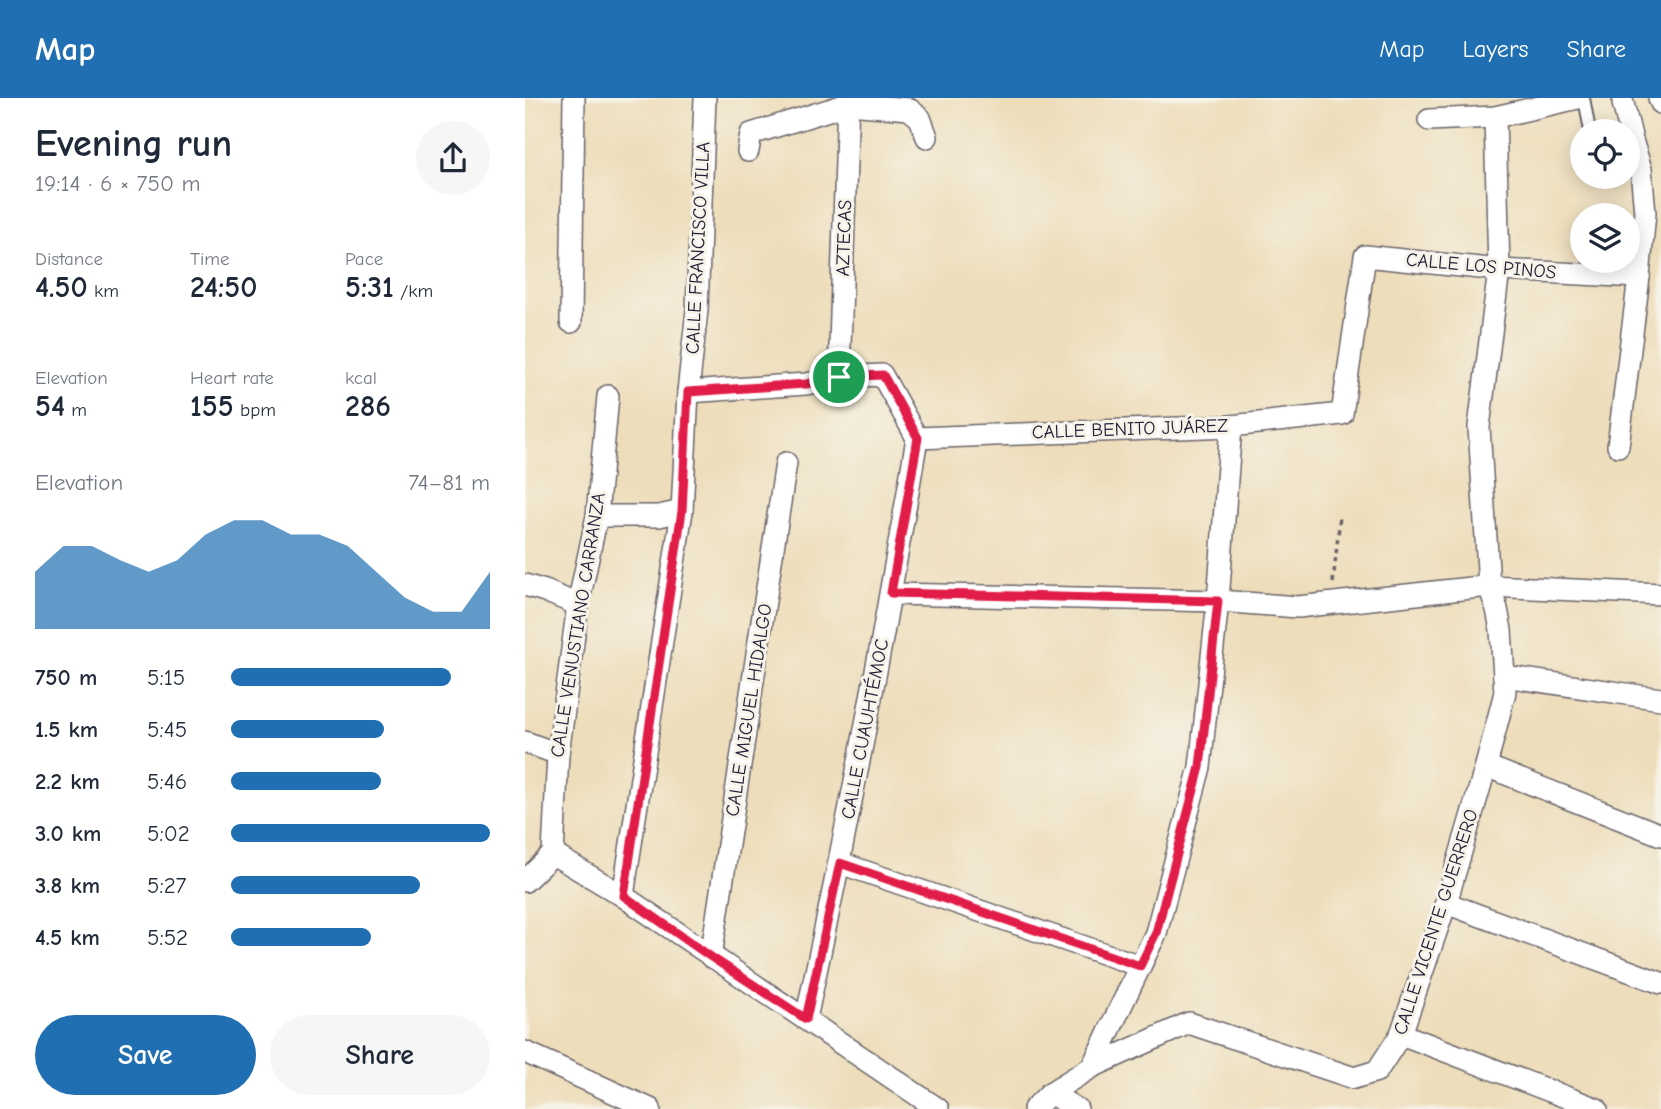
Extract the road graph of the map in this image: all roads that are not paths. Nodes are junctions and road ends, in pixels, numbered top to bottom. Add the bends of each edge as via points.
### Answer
1 (574, 98) edge
2 (705, 98) edge
3 (1578, 98) edge
4 (1584, 98) edge
5 (1659, 98) edge
6 (848, 101) edge
7 (1623, 103) dead end
8 (1661, 103) edge
9 (1495, 117) junction
10 (1588, 119) edge
11 (1429, 120) dead end
12 (927, 137) dead end
13 (748, 151) dead end
14 (1499, 270) junction
15 (1639, 277) junction
16 (571, 322) dead end
17 (839, 377) junction
18 (688, 392) junction
19 (608, 396) dead end
20 (1342, 414) joint
21 (1231, 426) junction
22 (918, 438) junction
23 (1618, 446) dead end
24 (786, 463) dead end
25 (682, 511) junction
26 (597, 516) junction
27 (525, 585) edge
28 (1489, 586) junction
29 (891, 593) junction
30 (1661, 594) edge
31 (1218, 601) junction
32 (578, 605) junction
33 (1504, 676) junction
34 (1661, 699) edge
35 (525, 743) edge
36 (558, 754) junction
37 (1486, 766) junction
38 (1661, 835) edge
39 (553, 854) junction
40 (840, 863) junction
41 (525, 881) edge
42 (624, 896) junction
43 (1445, 902) junction
44 (711, 957) junction
45 (1140, 966) junction
46 (1661, 983) edge
47 (806, 1019) junction
48 (1401, 1034) junction
49 (525, 1052) edge
50 (1091, 1067) junction
51 (1050, 1093) junction
52 (650, 1109) edge
53 (938, 1109) edge
54 (1034, 1109) edge
55 (1077, 1109) edge
56 (1597, 1109) edge

1 - 16 street
2 - 18 street, CALLE FRANCISCO VILLA via 697,310
3 - 9 street
4 - 10 lane
5 - 8 street
6 - 12 street via 909,109 920,118
6 - 13 street via 751,134
6 - 17 street, AZTECAS
7 - 15 street via 1640,169 1645,213
9 - 11 street
9 - 14 street, CALLE VICENTE GUERRERO
14 - 15 street, CALLE LOS PINOS
14 - 20 street, CALLE LOS PINOS via 1365,256
14 - 28 street, CALLE VICENTE GUERRERO via 1479,428
15 - 23 street
17 - 18 street via 806,384
17 - 22 street via 883,375
18 - 25 street, CALLE FRANCISCO VILLA
19 - 26 street, CALLE VENUSTIANO CARRANZA
20 - 21 street, CALLE BENITO JUÁREZ
21 - 22 street, CALLE BENITO JUÁREZ
21 - 31 street
22 - 29 street, CALLE CUAUHTÉMOC
24 - 44 street, CALLE MIGUEL HIDALGO
25 - 26 street via 659,516
25 - 42 street, CALLE FRANCISCO VILLA
26 - 32 street, CALLE VENUSTIANO CARRANZA
27 - 32 street
28 - 30 street
28 - 31 street via 1298,607
28 - 33 street, CALLE VICENTE GUERRERO via 1501,630
29 - 31 street
29 - 40 street, CALLE CUAUHTÉMOC
31 - 45 street via 1200,767 1156,933
32 - 36 street, CALLE VENUSTIANO CARRANZA
33 - 34 street
33 - 37 street, CALLE VICENTE GUERRERO via 1505,692
35 - 36 street
36 - 39 street, CALLE VENUSTIANO CARRANZA
37 - 38 street
37 - 43 street, CALLE VICENTE GUERRERO
39 - 41 street
39 - 42 street
40 - 45 street
40 - 47 street, CALLE CUAUHTÉMOC
42 - 44 street
43 - 46 street
43 - 48 street, CALLE VICENTE GUERRERO
44 - 47 street
45 - 50 street
47 - 53 street
48 - 50 street, CALLE VICENTE GUERRERO via 1377,1072 1355,1078 1189,1024
48 - 56 street
49 - 52 street
50 - 51 street, CALLE VICENTE GUERRERO
51 - 54 street, CALLE VICENTE GUERRERO
51 - 55 street

